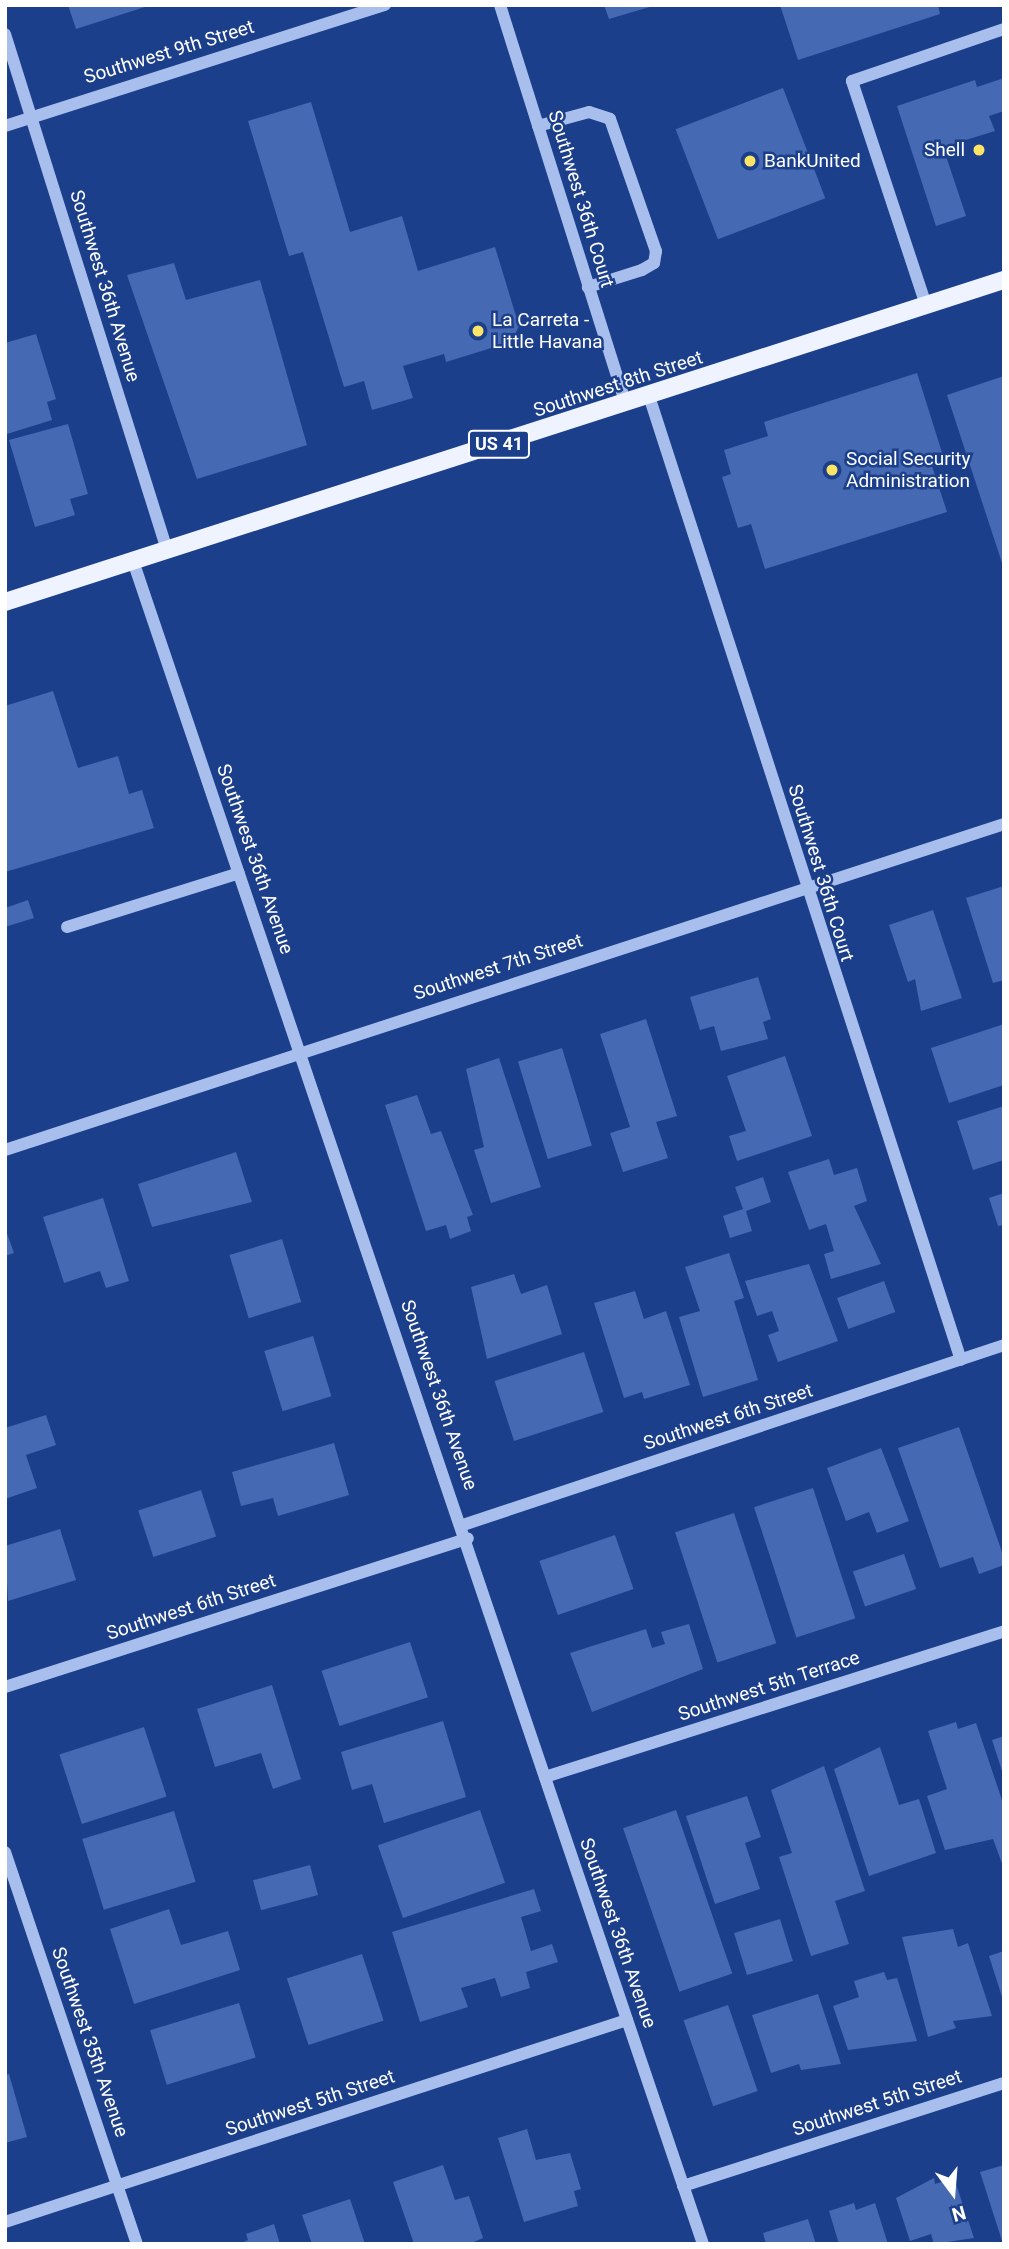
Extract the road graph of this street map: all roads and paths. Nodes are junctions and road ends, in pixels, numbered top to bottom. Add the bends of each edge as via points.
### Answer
1 (385, 5) edge
2 (500, 5) edge
3 (1004, 29) edge
4 (5, 34) edge
5 (31, 116) junction
6 (5, 126) edge
7 (538, 126) junction
8 (1004, 280) edge
9 (589, 287) junction
10 (926, 305) junction
11 (649, 396) junction
12 (626, 404) junction
13 (167, 550) junction
14 (133, 561) junction
15 (5, 602) edge
16 (1004, 824) edge
17 (239, 873) junction
18 (805, 886) junction
19 (67, 927) dead end
20 (301, 1052) junction
21 (5, 1150) edge
22 (1004, 1345) edge
23 (961, 1360) junction
24 (463, 1525) junction
25 (468, 1538) junction
26 (1004, 1631) edge
27 (5, 1687) edge
28 (545, 1777) junction
29 (5, 1852) edge
30 (627, 2020) junction
31 (1004, 2083) edge
32 (118, 2186) junction
33 (683, 2186) junction
34 (5, 2222) edge
35 (137, 2244) edge
36 (703, 2244) edge

1 - 5 street, Southwest 9th Street
2 - 7 street, Southwest 36th Court
3 - 10 street via 852,81
4 - 5 street, Southwest 36th Avenue
5 - 6 street, Southwest 9th Street
5 - 13 street, Southwest 36th Avenue
7 - 9 street, Southwest 36th Court
7 - 9 street via 589,112 610,120 656,251 654,263 642,270
8 - 10 main road, Southwest 8th Street / US 41
9 - 12 street, Southwest 36th Court
10 - 11 main road, Southwest 8th Street / US 41
11 - 12 main road, Southwest 8th Street / US 41
11 - 18 street, Southwest 36th Court
12 - 13 main road, Southwest 8th Street / US 41
13 - 14 main road, Southwest 8th Street / US 41
14 - 15 main road, Southwest 8th Street / US 41
14 - 17 street, Southwest 36th Avenue
16 - 18 street, Southwest 7th Street
17 - 19 street
17 - 20 street, Southwest 36th Avenue
18 - 20 street, Southwest 7th Street
18 - 23 street, Southwest 36th Court
20 - 21 street, Southwest 7th Street
20 - 24 street, Southwest 36th Avenue
22 - 23 street, Southwest 6th Street
23 - 24 street, Southwest 6th Street
24 - 25 street, Southwest 36th Avenue
25 - 27 street, Southwest 6th Street
25 - 28 street, Southwest 36th Avenue
26 - 28 street, Southwest 5th Terrace
28 - 30 street, Southwest 36th Avenue
29 - 32 street, Southwest 35th Avenue
30 - 32 street, Southwest 5th Street
30 - 33 street, Southwest 36th Avenue
31 - 33 street, Southwest 5th Street
32 - 34 street, Southwest 5th Street
32 - 35 street, Southwest 35th Avenue
33 - 36 street, Southwest 36th Avenue

